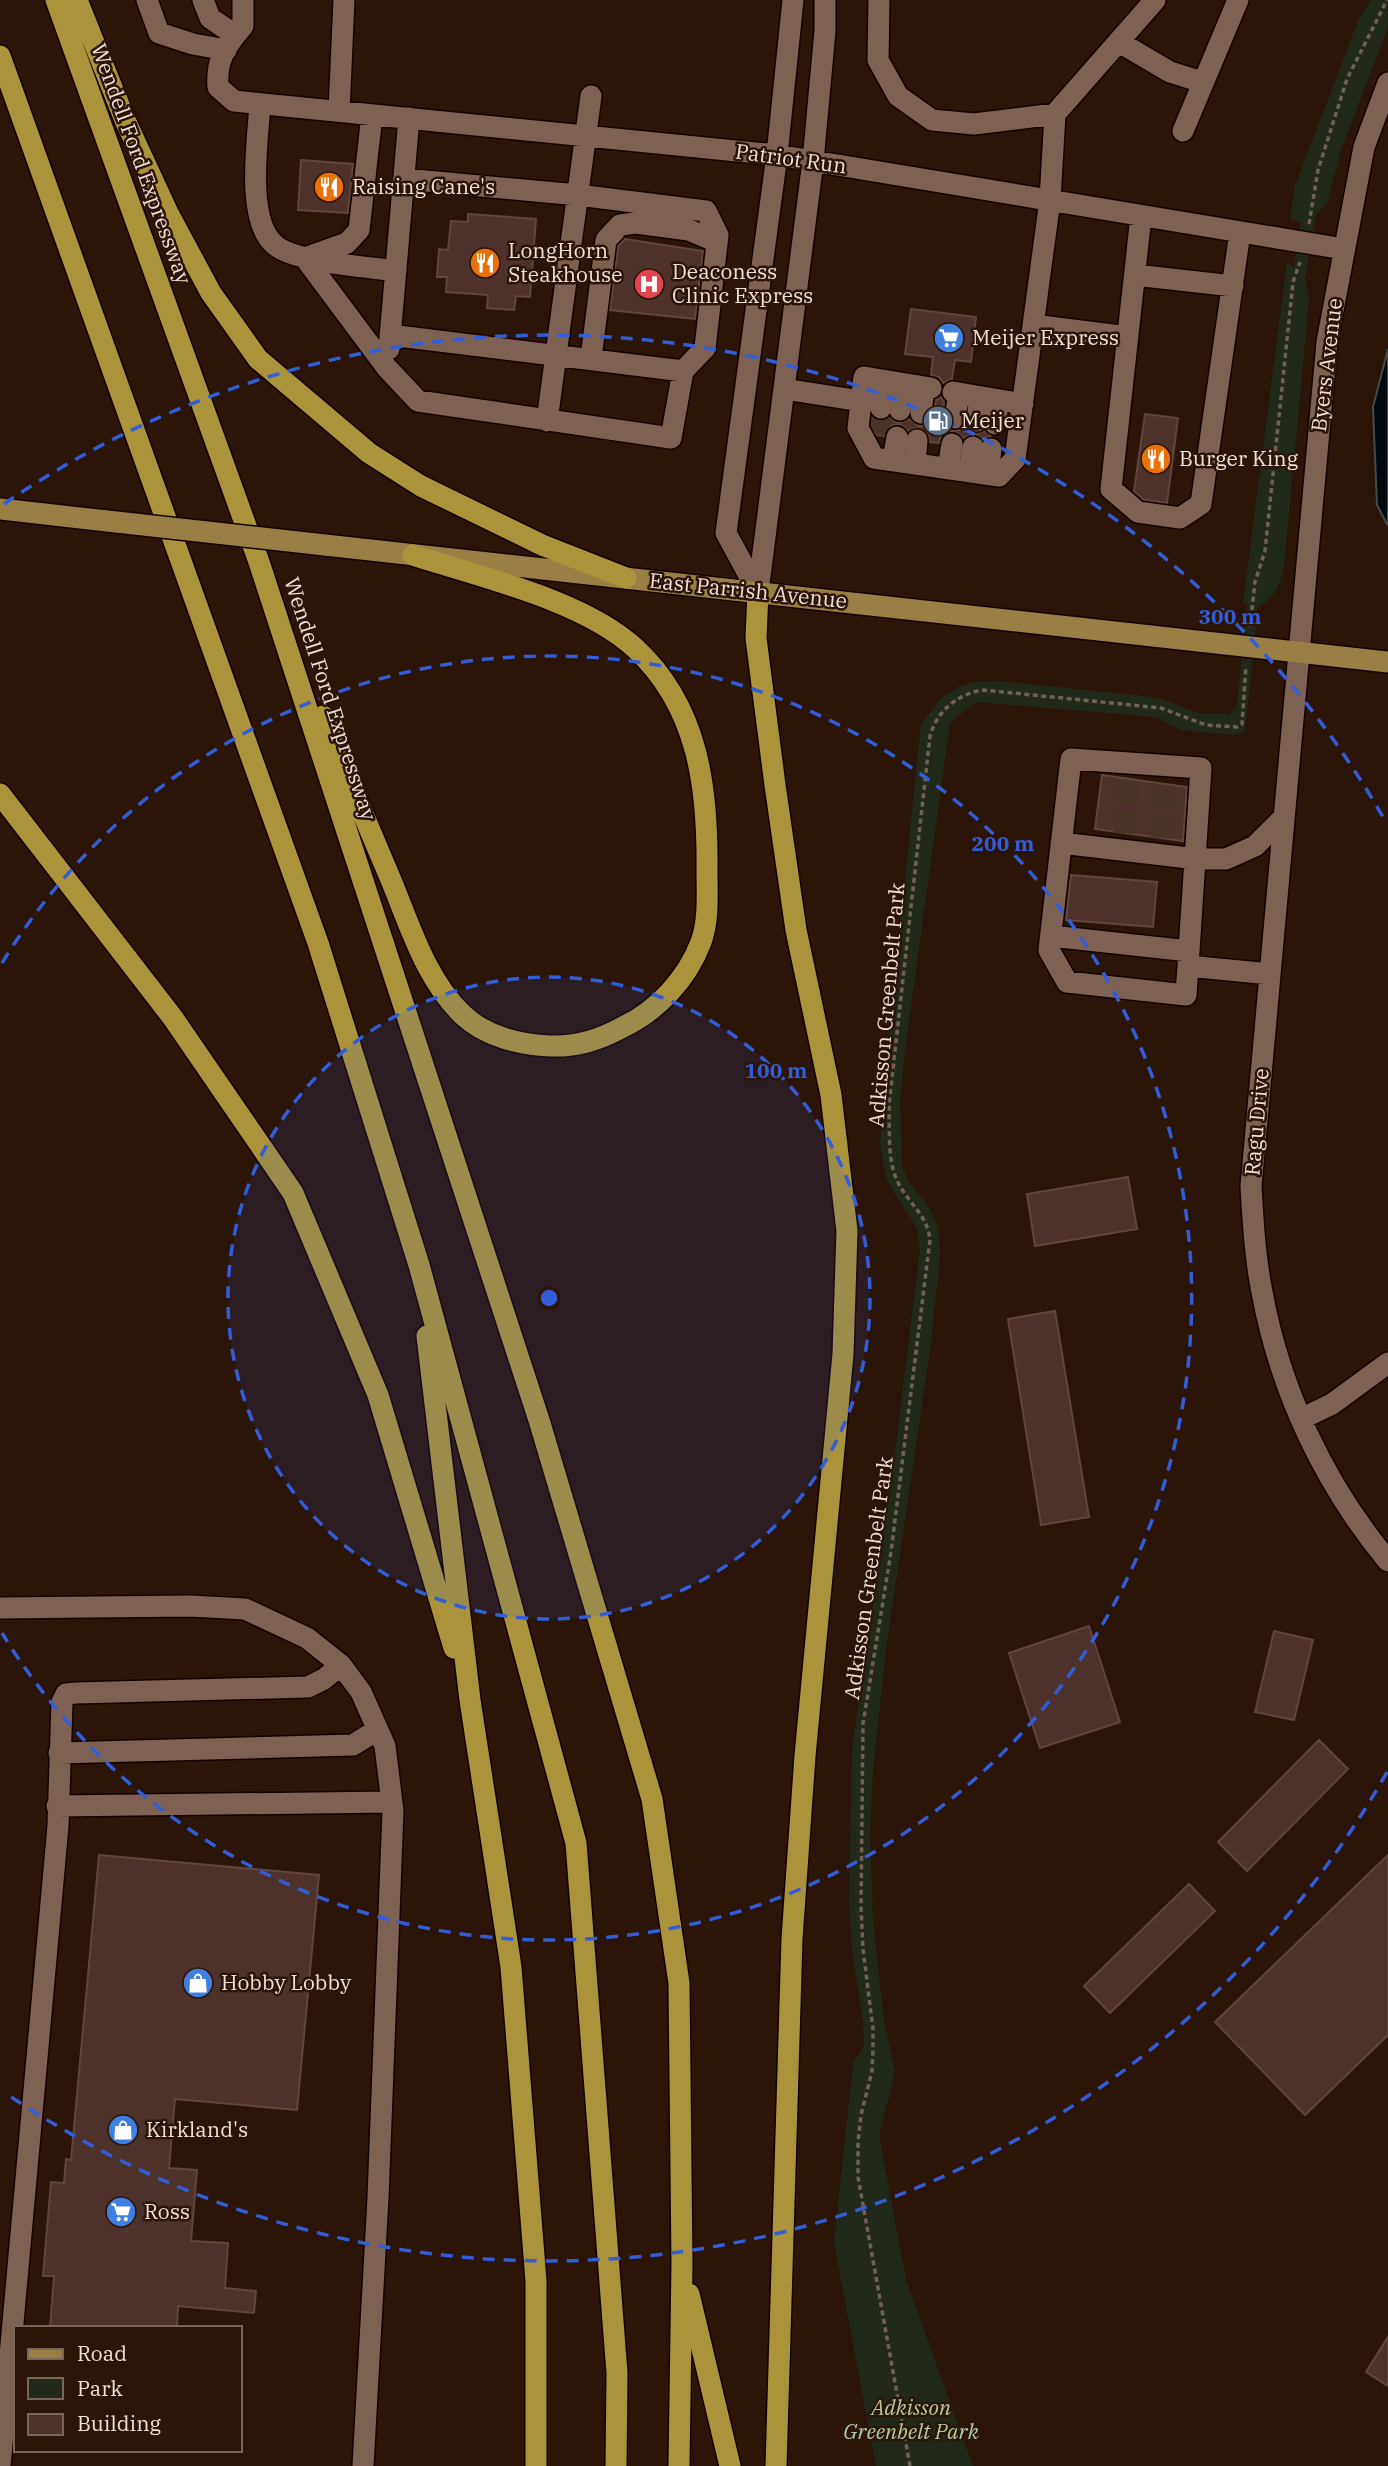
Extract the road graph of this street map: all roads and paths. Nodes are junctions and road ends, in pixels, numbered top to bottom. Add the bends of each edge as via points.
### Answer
1 (56, 0) edge
2 (77, 0) edge
3 (147, 0) edge
4 (243, 0) edge
5 (344, 0) edge
6 (793, 0) edge
7 (825, 0) edge
8 (879, 0) edge
9 (1155, 0) edge
10 (1238, 0) edge
11 (1387, 0) edge
12 (206, 9) edge
13 (1119, 42) junction
14 (230, 43) junction
15 (195, 44) junction
16 (0, 56) edge
17 (1202, 82) junction
18 (1388, 83) edge
19 (591, 96) dead end
20 (260, 104) junction
21 (339, 111) junction
22 (1055, 114) junction
23 (372, 115) junction
24 (409, 118) junction
25 (1183, 131) dead end
26 (585, 136) junction
27 (777, 155) junction
28 (813, 161) junction
29 (404, 179) junction
30 (578, 195) junction
31 (1050, 200) junction
32 (1142, 216) junction
33 (1240, 232) junction
34 (717, 242) junction
35 (1305, 243) junction
36 (1344, 250) junction
37 (305, 258) junction
38 (396, 271) junction
39 (1135, 275) junction
40 (1233, 286) junction
41 (1033, 325) junction
42 (390, 335) junction
43 (1128, 337) junction
44 (556, 354) junction
45 (591, 358) junction
46 (387, 368) junction
47 (683, 371) junction
48 (911, 385) junction
49 (784, 388) junction
50 (973, 395) junction
51 (861, 401) junction
52 (1023, 404) junction
53 (955, 418) dead end
54 (547, 421) junction
55 (986, 422) dead end
56 (884, 460) junction
57 (915, 464) junction
58 (968, 472) junction
59 (0, 509) edge
60 (413, 555) junction
61 (259, 562) junction
62 (626, 578) junction
63 (758, 592) junction
64 (1248, 647) junction
65 (1298, 652) junction
66 (1388, 662) edge
67 (0, 794) edge
68 (1284, 817) junction
69 (1061, 843) junction
70 (1197, 859) junction
71 (1051, 936) junction
72 (1189, 959) junction
73 (1270, 974) junction
74 (419, 1265) junction
75 (1388, 1363) edge
76 (1301, 1419) junction
77 (1388, 1561) edge
78 (0, 1608) edge
79 (341, 1665) junction
80 (470, 1700) junction
81 (377, 1730) junction
82 (59, 1753) junction
83 (392, 1802) junction
84 (57, 1806) junction
85 (682, 2263) junction
86 (0, 2466) edge
87 (363, 2466) edge
88 (536, 2466) edge
89 (616, 2466) edge
90 (679, 2466) edge
91 (730, 2466) edge
92 (776, 2466) edge
93 (910, 2466) edge

1 - 61 highway, Wendell Ford Expressway
2 - 62 highway via 168,212 211,293 258,359 369,453 421,486 542,545
3 - 15 street via 159,33
4 - 14 street via 243,26
5 - 21 street
6 - 27 street
7 - 28 street
8 - 22 street via 878,60 898,96 932,120 974,124
9 - 13 street
10 - 17 street
11 - 35 path, Adkisson Greenbelt Park via 1347,79 1318,170
12 - 14 street
12 - 15 street
13 - 17 street via 1170,72
13 - 22 street
14 - 15 street
14 - 20 street, Patriot Run via 217,67 218,87 234,101
16 - 74 highway via 318,943
17 - 25 street
18 - 36 street, Byers Avenue via 1364,147
19 - 26 street
20 - 21 street, Patriot Run
20 - 37 street via 255,194 261,225 274,245
21 - 23 street, Patriot Run
22 - 31 street
23 - 24 street, Patriot Run
23 - 37 street via 359,230 347,243
24 - 26 street, Patriot Run
24 - 29 street
26 - 27 street, Patriot Run
26 - 30 street
27 - 28 street, Patriot Run
27 - 63 street via 726,533
28 - 31 street, Patriot Run
28 - 49 street
29 - 30 street
29 - 38 street
30 - 34 street via 706,211
30 - 44 street
31 - 32 street, Patriot Run
31 - 41 street
32 - 33 street, Patriot Run
32 - 39 street
33 - 35 street, Patriot Run
33 - 40 street
34 - 45 street via 689,230 620,225 606,240
34 - 47 street via 705,348
35 - 36 street, Patriot Run
35 - 64 path, Adkisson Greenbelt Park via 1293,282 1265,551 1255,582
36 - 65 street, Byers Avenue via 1327,342
37 - 38 street
37 - 46 street
38 - 42 street
39 - 40 street
39 - 43 street
40 - 43 street via 1201,504 1180,518 1138,512 1111,489
41 - 43 street
41 - 52 street
42 - 44 street
42 - 46 street
44 - 45 street
44 - 54 street
45 - 47 street
46 - 54 street via 418,401
47 - 54 street via 671,438
48 - 48 street via 901,410
48 - 51 street via 864,377
49 - 51 street
49 - 63 street
50 - 52 street
50 - 53 street
50 - 55 street
51 - 56 street via 858,428
52 - 58 street via 1016,459 999,476
56 - 57 street
56 - 57 street via 897,438
57 - 58 street
58 - 58 street via 972,447
59 - 60 main road, East Parrish Avenue, bridge
60 - 61 highway via 565,604 601,624 635,648 665,684 680,705 692,738 705,791 708,830 707,912 701,942 680,980 651,1010 587,1044 546,1046 489,1033 463,1016 436,984
60 - 62 main road, East Parrish Avenue
61 - 85 highway, Wendell Ford Expressway via 539,1419 652,1799 679,1983
62 - 63 main road, East Parrish Avenue
63 - 64 main road, East Parrish Avenue
63 - 92 highway via 756,638 775,785 796,930 831,1095 847,1231 843,1354 792,1939
64 - 65 main road, East Parrish Avenue
64 - 93 path, Adkisson Greenbelt Park via 1241,724 1237,727 1206,725 1161,708 982,690 951,703 930,736 889,1105 896,1178 929,1229 930,1240 891,1552 863,1724 861,1782 863,1949 873,2049 858,2142 858,2177
65 - 66 main road, East Parrish Avenue
65 - 68 street, Ragu Drive
67 - 80 highway via 173,1018 293,1194 377,1395
68 - 70 street via 1255,846 1226,859
68 - 73 street, Ragu Drive
69 - 70 street via 1160,846
69 - 70 street via 1071,759 1165,775 1201,768
69 - 71 street
70 - 72 street
71 - 72 street
71 - 72 street via 1049,950 1067,982 1186,995
72 - 73 street
73 - 76 street, Ragu Drive via 1251,1186 1254,1238 1273,1344
74 - 80 highway
74 - 89 highway via 576,1843 617,2373
75 - 76 street via 1332,1404
76 - 77 street, Ragu Drive via 1338,1491
78 - 79 street via 245,1609 307,1638
79 - 81 street via 360,1692
79 - 82 street via 309,1687 66,1694
80 - 88 highway via 511,1967 536,2281
81 - 82 street via 353,1745
81 - 83 street via 385,1746
82 - 84 street
83 - 84 street
83 - 87 street
84 - 86 street
85 - 90 highway
85 - 91 highway

